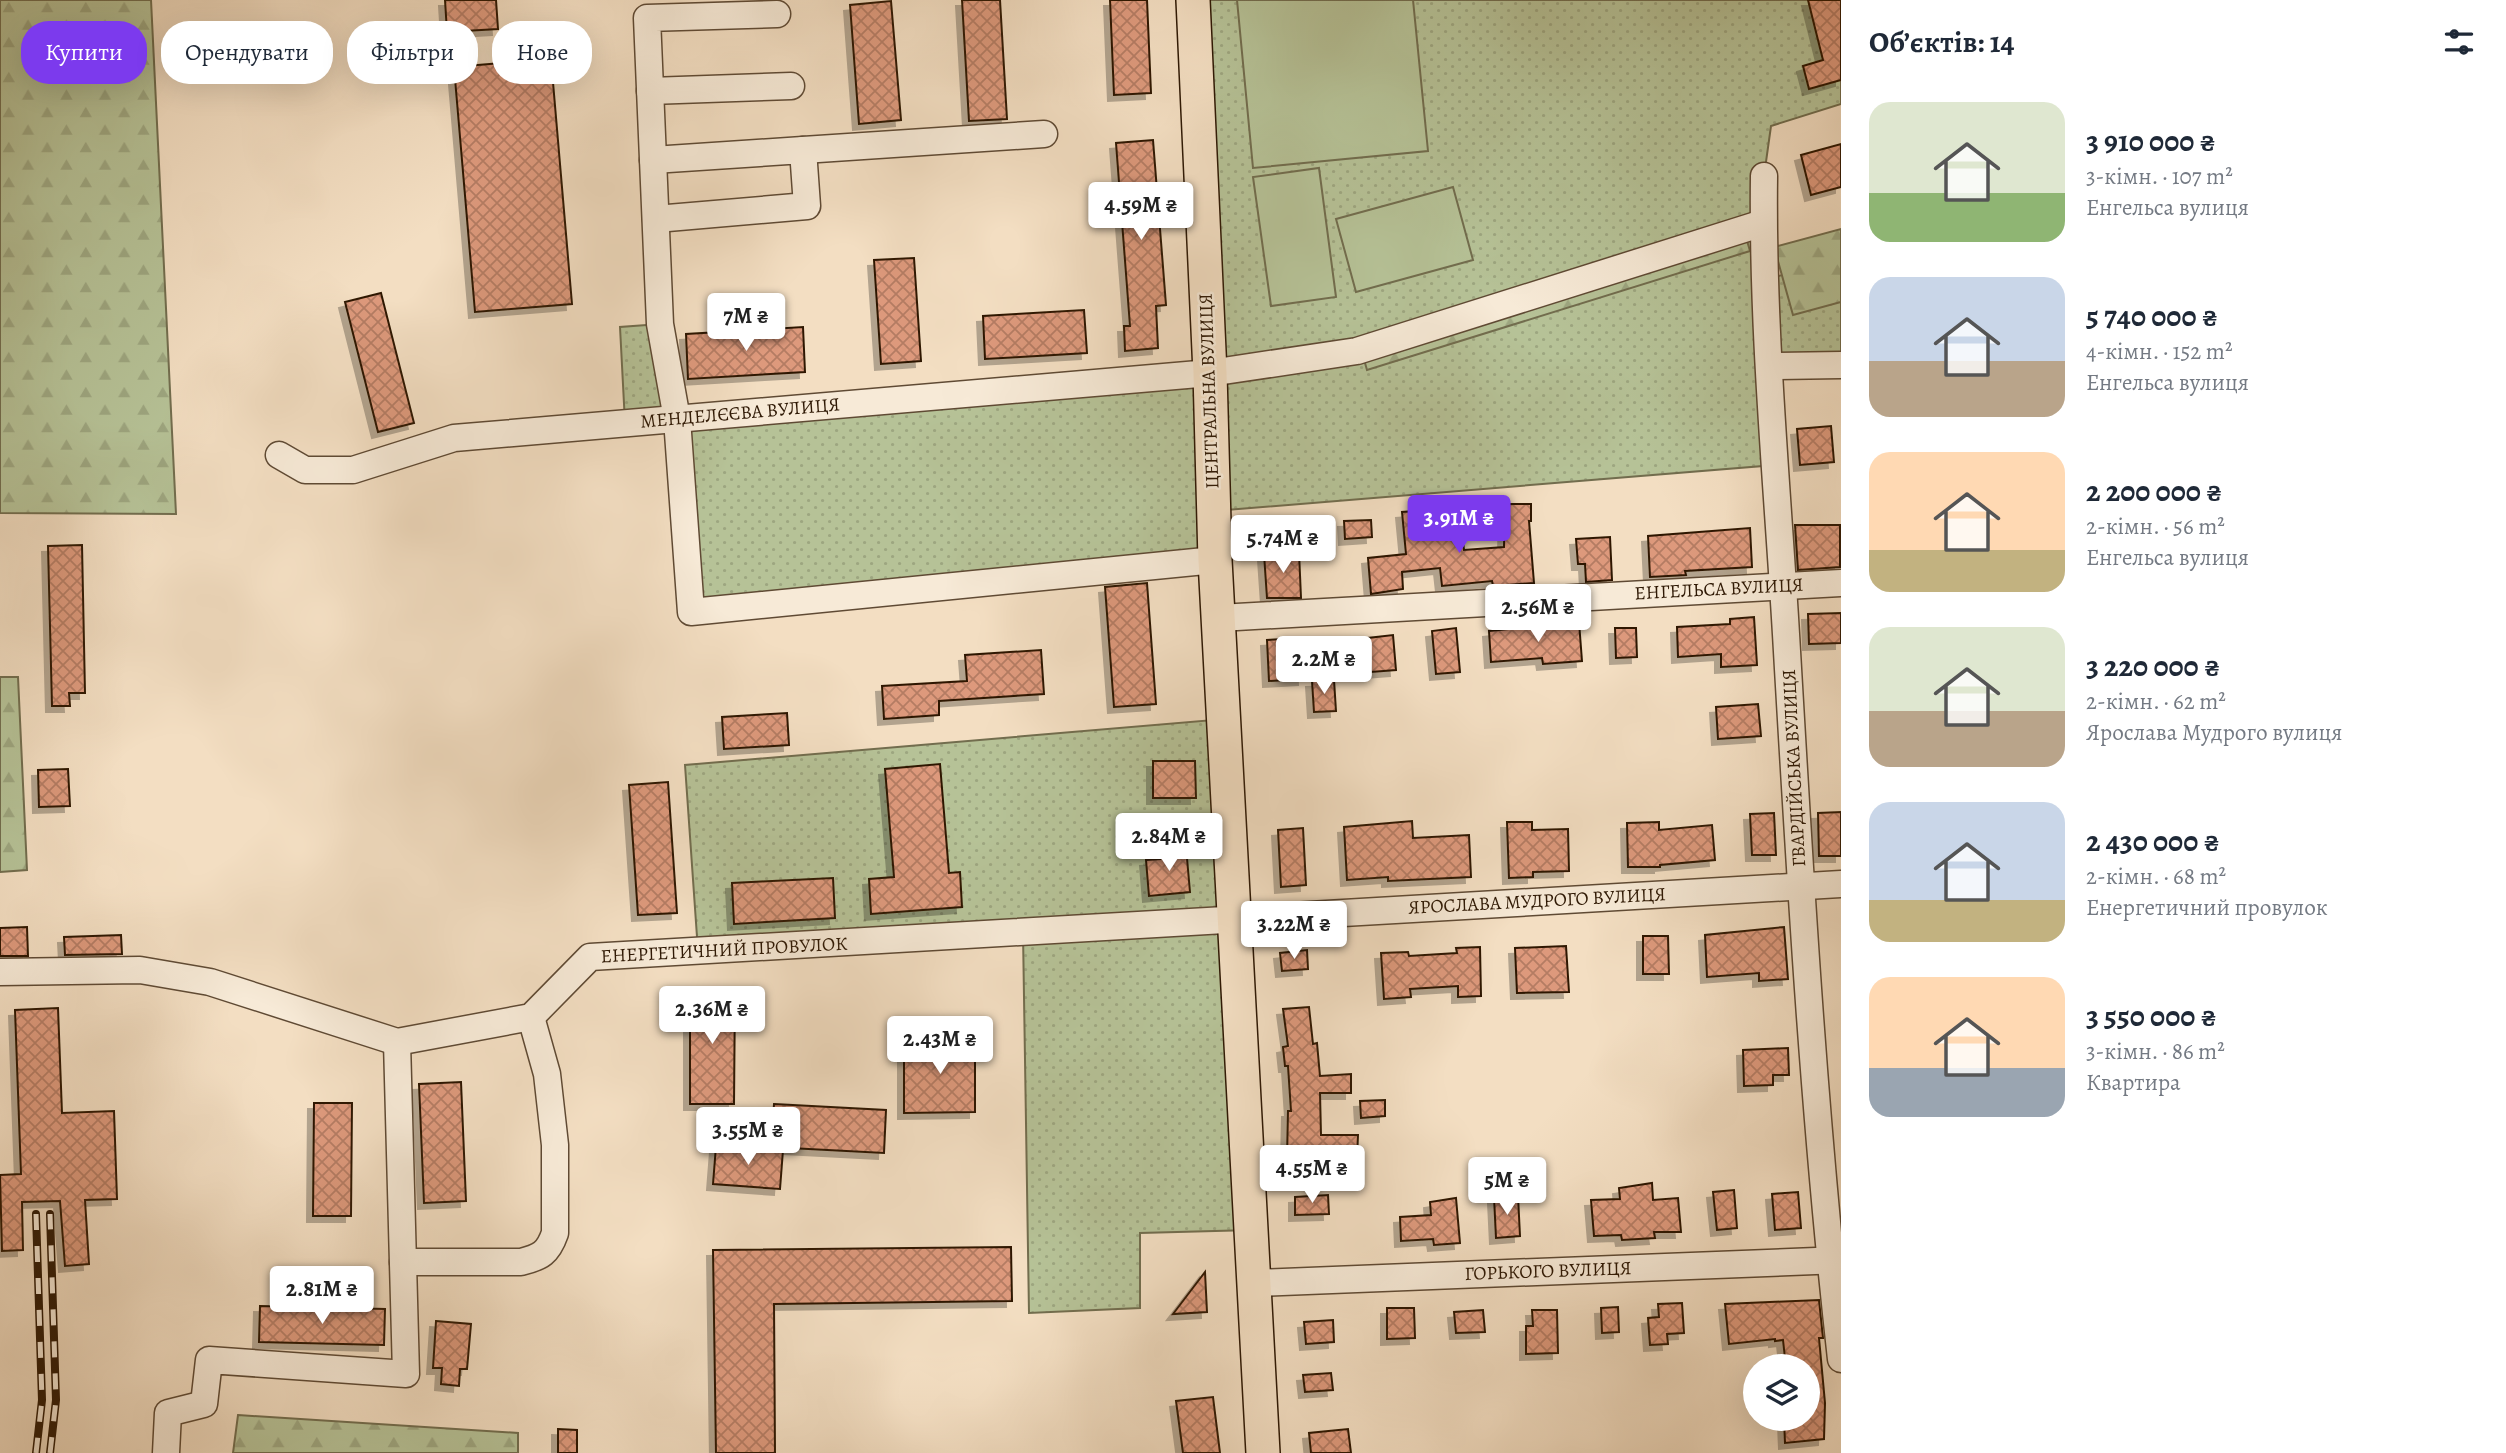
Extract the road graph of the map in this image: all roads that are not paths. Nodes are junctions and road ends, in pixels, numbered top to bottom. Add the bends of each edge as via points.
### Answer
1 (1193, 0) edge
2 (777, 14) dead end
3 (791, 86) dead end
4 (650, 91) junction
5 (1044, 134) dead end
6 (803, 150) junction
7 (653, 160) junction
8 (1764, 176) dead end
9 (656, 219) junction
10 (1763, 223) junction
11 (1841, 365) edge
12 (1770, 366) junction
13 (1210, 373) junction
14 (677, 419) junction
15 (279, 455) dead end
16 (1215, 560) junction
17 (1841, 583) edge
18 (1783, 585) junction
19 (1219, 618) junction
20 (1841, 884) edge
21 (1801, 886) junction
22 (1233, 919) junction
23 (0, 972) edge
24 (531, 1017) junction
25 (397, 1042) junction
26 (1835, 1260) edge
27 (403, 1262) junction
28 (1255, 1283) junction
29 (1841, 1359) edge
30 (166, 1453) edge
31 (1263, 1453) edge

1 - 13 main road, ЦЕНТРАЛЬНА ВУЛИЦЯ
2 - 4 street via 647,18
3 - 4 street
4 - 7 street
5 - 6 street
6 - 7 street
6 - 9 street via 807,206
7 - 9 street
8 - 10 street, ГВАРДІЙСЬКА ВУЛИЦЯ
9 - 14 street via 660,324
10 - 12 street, ГВАРДІЙСЬКА ВУЛИЦЯ
10 - 13 street, МЕНДЕЛЄЄВА ВУЛИЦЯ via 1357,351
11 - 12 street
12 - 18 street, ГВАРДІЙСЬКА ВУЛИЦЯ
13 - 14 street, МЕНДЕЛЄЄВА ВУЛИЦЯ
13 - 16 main road, ЦЕНТРАЛЬНА ВУЛИЦЯ
14 - 15 street, МЕНДЕЛЄЄВА ВУЛИЦЯ via 454,438 353,470 306,470
14 - 16 street via 691,612
16 - 19 main road, ЦЕНТРАЛЬНА ВУЛИЦЯ
17 - 18 street, ЕНГЕЛЬСА ВУЛИЦЯ
18 - 19 street, ЕНГЕЛЬСА ВУЛИЦЯ
18 - 21 street, ГВАРДІЙСЬКА ВУЛИЦЯ
19 - 22 main road, ЦЕНТРАЛЬНА ВУЛИЦЯ
20 - 21 street, ЯРОСЛАВА МУДРОГО ВУЛИЦЯ
21 - 22 street, ЯРОСЛАВА МУДРОГО ВУЛИЦЯ
21 - 26 street, ГВАРДІЙСЬКА ВУЛИЦЯ
22 - 24 street, ЕНЕРГЕТИЧНИЙ ПРОВУЛОК via 590,957
22 - 28 main road, ЦЕНТРАЛЬНА ВУЛИЦЯ
23 - 25 street via 140,970 210,982
24 - 25 street
24 - 27 street via 547,1074 555,1145 555,1233 550,1246 539,1257 521,1262
25 - 27 street
26 - 28 street, ГОРЬКОГО ВУЛИЦЯ
26 - 29 street, ГВАРДІЙСЬКА ВУЛИЦЯ
27 - 30 street via 406,1374 209,1360 204,1404 168,1413
28 - 31 main road, ЦЕНТРАЛЬНА ВУЛИЦЯ

